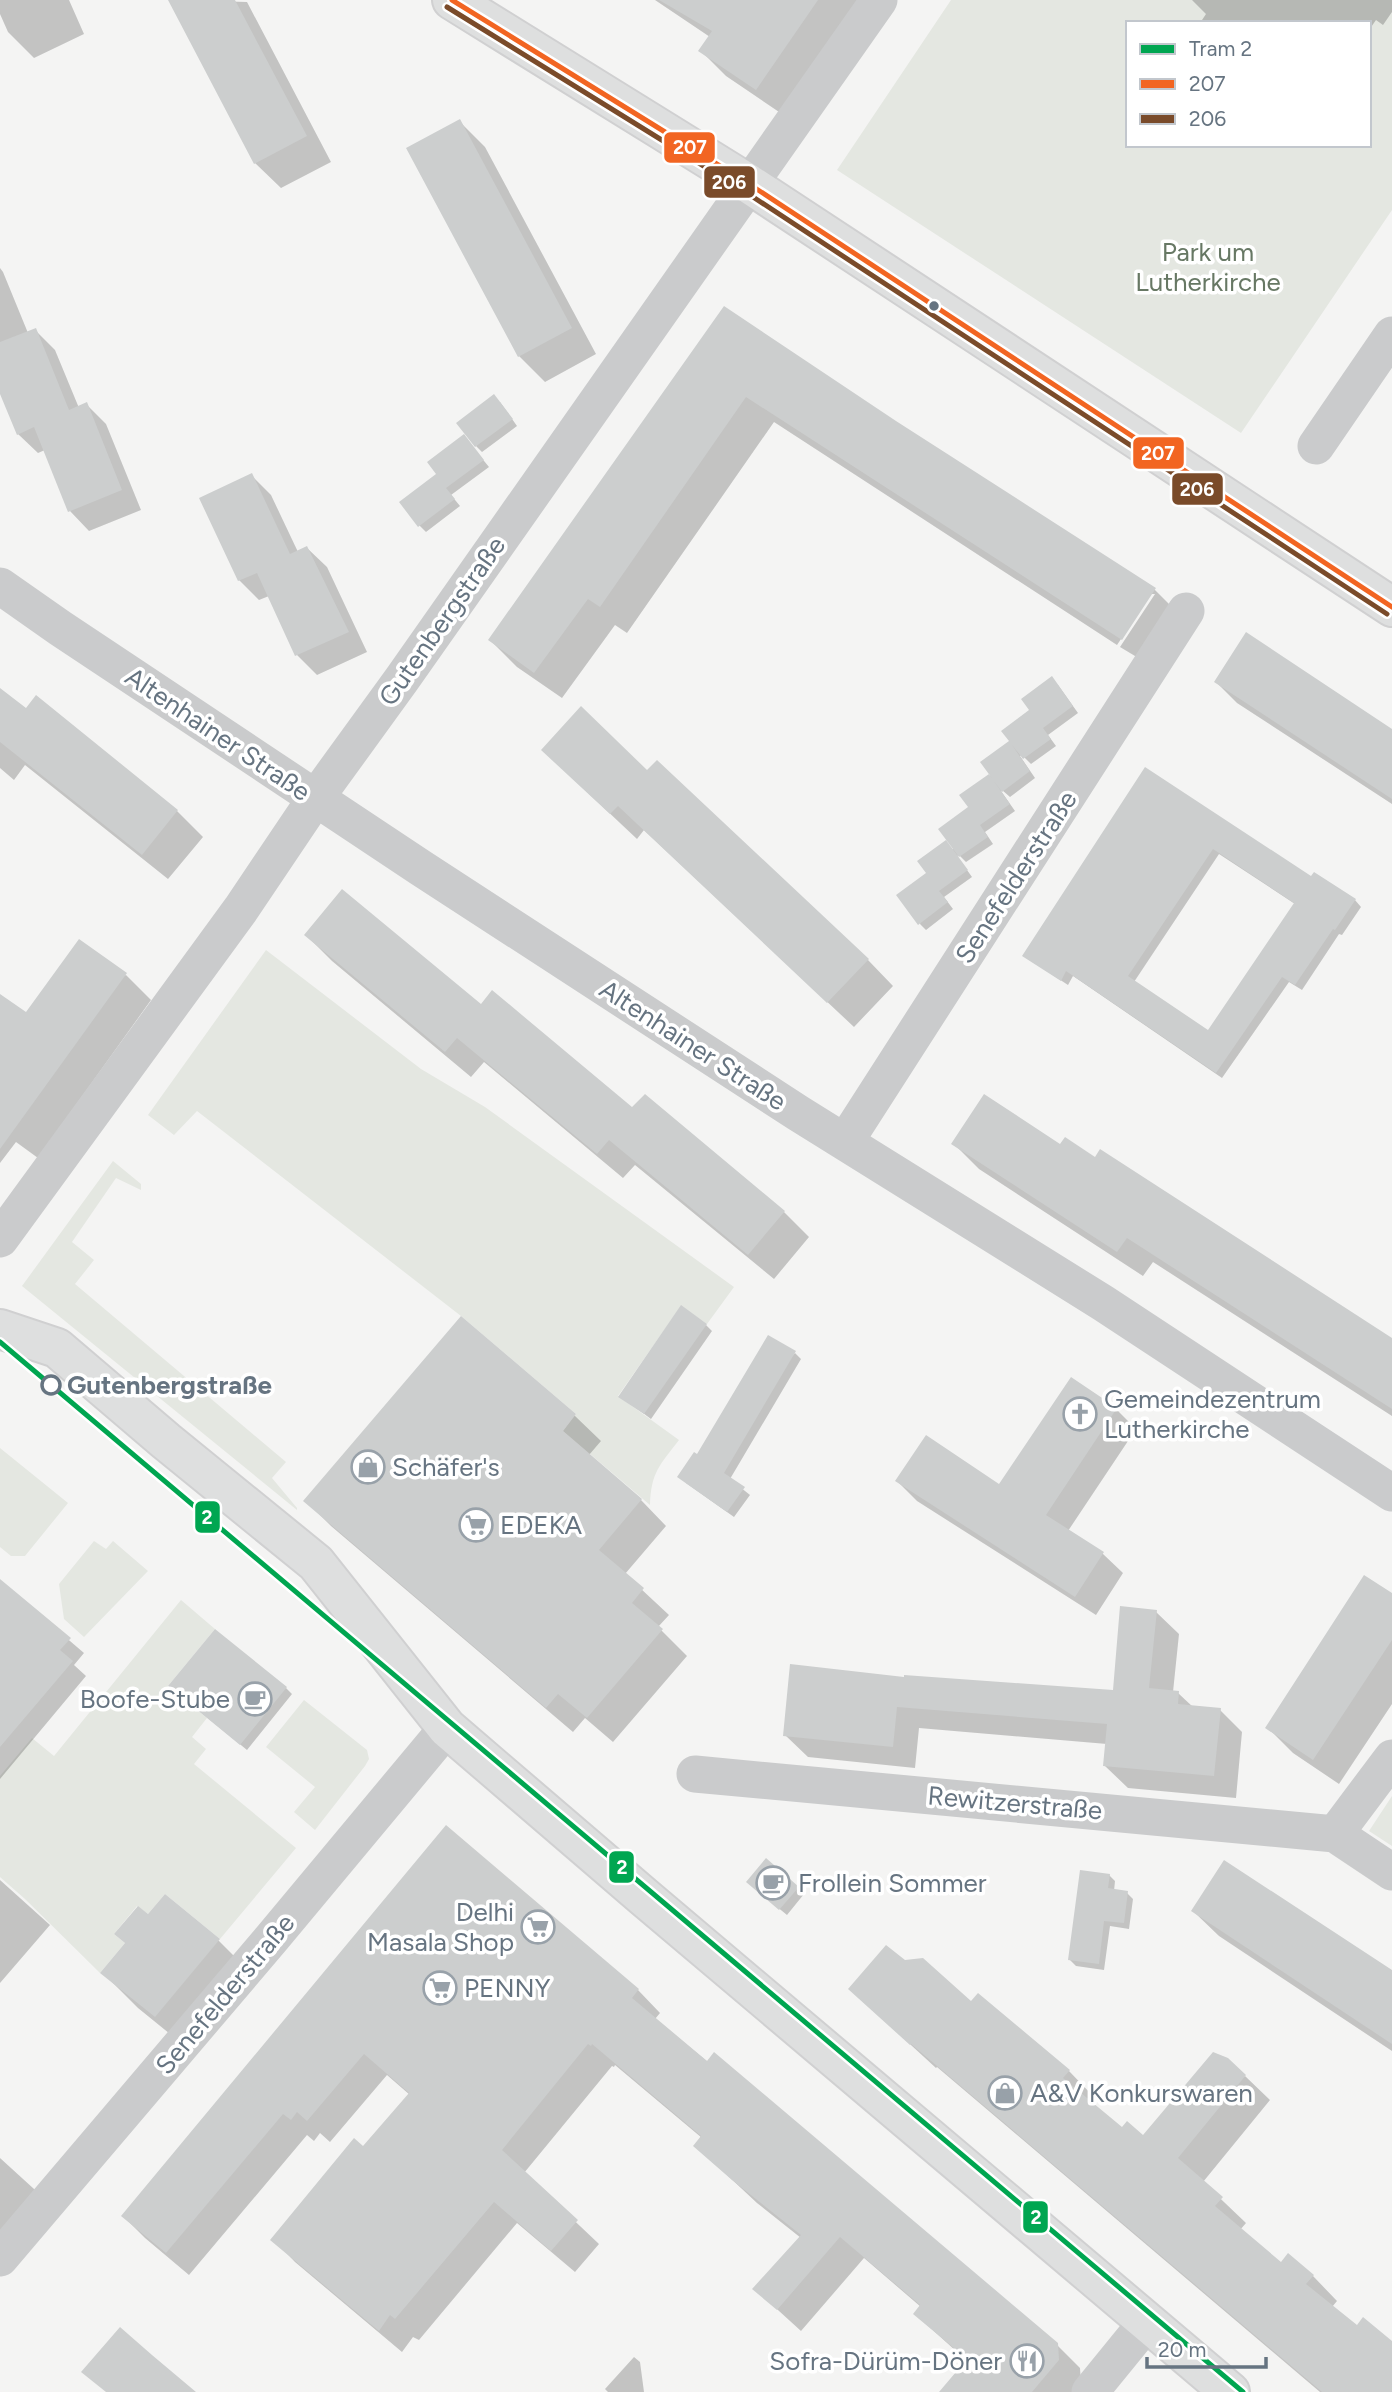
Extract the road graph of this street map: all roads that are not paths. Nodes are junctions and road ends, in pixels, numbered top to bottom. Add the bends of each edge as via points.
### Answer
1 (452, 0) edge
2 (879, 0) edge
3 (749, 184) junction
4 (1392, 335) edge
5 (1316, 446) dead end
6 (0, 586) edge
7 (1392, 607) edge
8 (1186, 611) dead end
9 (315, 799) junction
10 (845, 1142) junction
11 (0, 1239) edge
12 (0, 1329) edge
13 (1392, 1493) edge
14 (447, 1728) junction
15 (1392, 1758) edge
16 (695, 1774) dead end
17 (1335, 1834) junction
18 (1392, 1872) edge
19 (0, 2258) edge
20 (1147, 2322) junction
21 (1090, 2392) edge
22 (1230, 2392) edge

1 - 3 street
2 - 3 street, Gutenbergstraße
3 - 7 street
3 - 9 street, Gutenbergstraße
4 - 5 street
6 - 9 street, Altenhainer Straße
8 - 10 street, Senefelderstraße
9 - 10 street, Altenhainer Straße
9 - 11 street, Gutenbergstraße via 241,909
10 - 13 street, Altenhainer Straße via 1103,1303
12 - 14 street via 57,1348 316,1563
14 - 19 street, Senefelderstraße
14 - 20 street
15 - 17 street
16 - 17 street, Rewitzerstraße
17 - 18 street
20 - 21 street
20 - 22 street

